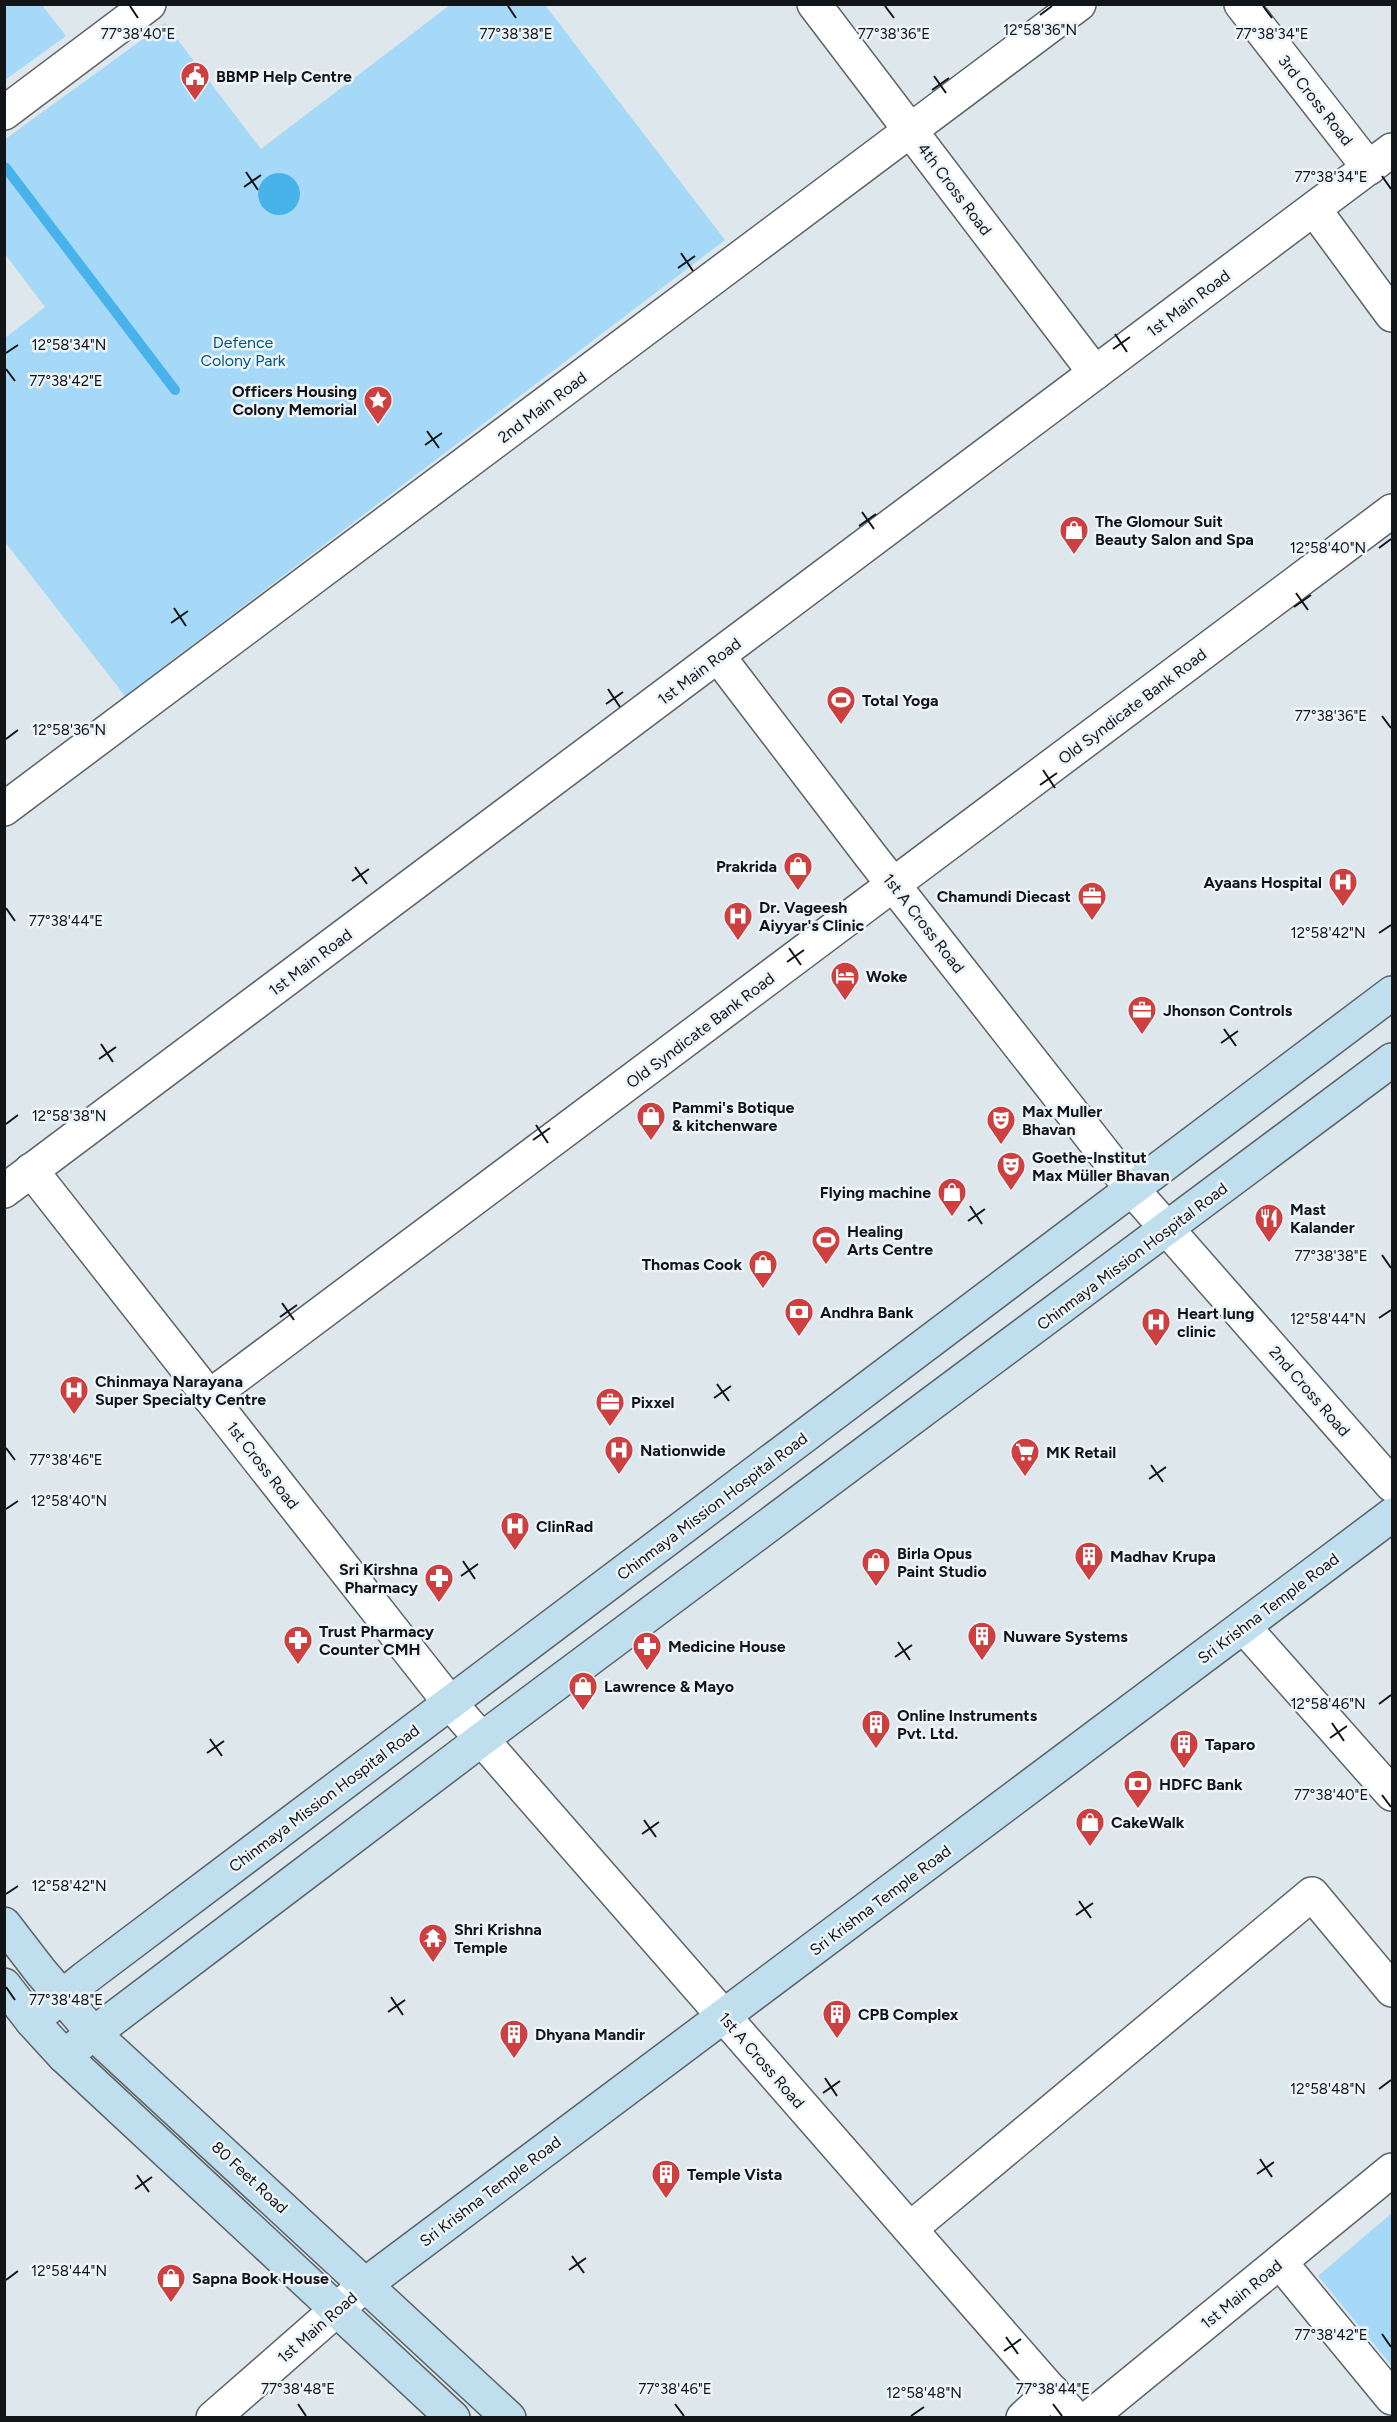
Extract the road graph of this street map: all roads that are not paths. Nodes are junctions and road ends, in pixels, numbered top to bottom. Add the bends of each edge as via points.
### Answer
1 (149, 4) edge
2 (814, 4) edge
3 (1079, 4) edge
4 (1241, 4) edge
5 (4, 113) edge
6 (910, 131) junction
7 (1381, 159) edge
8 (1314, 210) junction
9 (1392, 315) edge
10 (1095, 373) junction
11 (1392, 511) edge
12 (718, 656) junction
13 (6, 807) edge
14 (894, 885) junction
15 (1392, 993) edge
16 (1392, 1060) edge
17 (32, 1170) junction
18 (1132, 1189) junction
19 (4, 1191) edge
20 (1168, 1230) junction
21 (209, 1397) junction
22 (1392, 1485) edge
23 (1392, 1515) edge
24 (1244, 1627) junction
25 (450, 1703) junction
26 (482, 1739) junction
27 (1392, 1794) edge
28 (4, 1924) edge
29 (4, 1985) edge
30 (1392, 1990) edge
31 (62, 1996) junction
32 (724, 2016) junction
33 (32, 2021) junction
34 (93, 2033) junction
35 (64, 2056) junction
36 (1392, 2170) edge
37 (910, 2229) junction
38 (1280, 2262) junction
39 (366, 2284) junction
40 (338, 2309) junction
41 (1052, 2391) junction
42 (1392, 2398) edge
43 (213, 2418) edge
44 (453, 2418) edge
45 (509, 2418) edge
46 (1023, 2418) edge
47 (1075, 2418) edge
48 (1089, 2418) edge

1 - 5 street
2 - 6 street, 4th Cross Road
3 - 6 street, 2nd Main Road
4 - 7 street, 3rd Cross Road
6 - 10 street, 4th Cross Road
6 - 13 street, 2nd Main Road
7 - 8 street, 1st Main Road
8 - 9 street
8 - 10 street, 1st Main Road
10 - 12 street, 1st Main Road
11 - 14 street, Old Syndicate Bank Road
12 - 14 street, 1st A Cross Road
12 - 17 street, 1st Main Road
14 - 18 street, 1st A Cross Road
14 - 21 street, Old Syndicate Bank Road
15 - 18 main road, Chinmaya Mission Hospital Road
16 - 20 main road, Chinmaya Mission Hospital Road
17 - 19 street, 1st Main Road
17 - 21 street, 1st Cross Road
18 - 20 street, 2nd Cross Road
18 - 25 main road, Chinmaya Mission Hospital Road
20 - 22 street, 2nd Cross Road
20 - 26 main road, Chinmaya Mission Hospital Road
21 - 25 street, 1st Cross Road
23 - 24 main road, Sri Krishna Temple Road
24 - 27 street
24 - 32 main road, Sri Krishna Temple Road
25 - 26 street, 1st A Cross Road
25 - 31 main road, Chinmaya Mission Hospital Road
26 - 32 street, 1st A Cross Road
26 - 34 main road, Chinmaya Mission Hospital Road
28 - 31 main road, 80 Feet Road
29 - 33 main road
30 - 37 street via 1312,1894
31 - 33 main road, Chinmaya Mission Hospital Road
31 - 34 main road, 80 Feet Road
32 - 37 street, 1st A Cross Road
32 - 39 main road, Sri Krishna Temple Road
33 - 35 main road
34 - 35 main road, Chinmaya Mission Hospital Road
34 - 39 main road, 80 Feet Road
35 - 40 main road
36 - 38 street, 1st Main Road
37 - 41 street, 1st A Cross Road
38 - 42 street
38 - 48 street, 1st Main Road
39 - 40 street, 1st Main Road
39 - 45 main road, 80 Feet Road
40 - 43 street, 1st Main Road
40 - 44 main road
41 - 46 street
41 - 47 street, 1st A Cross Road

